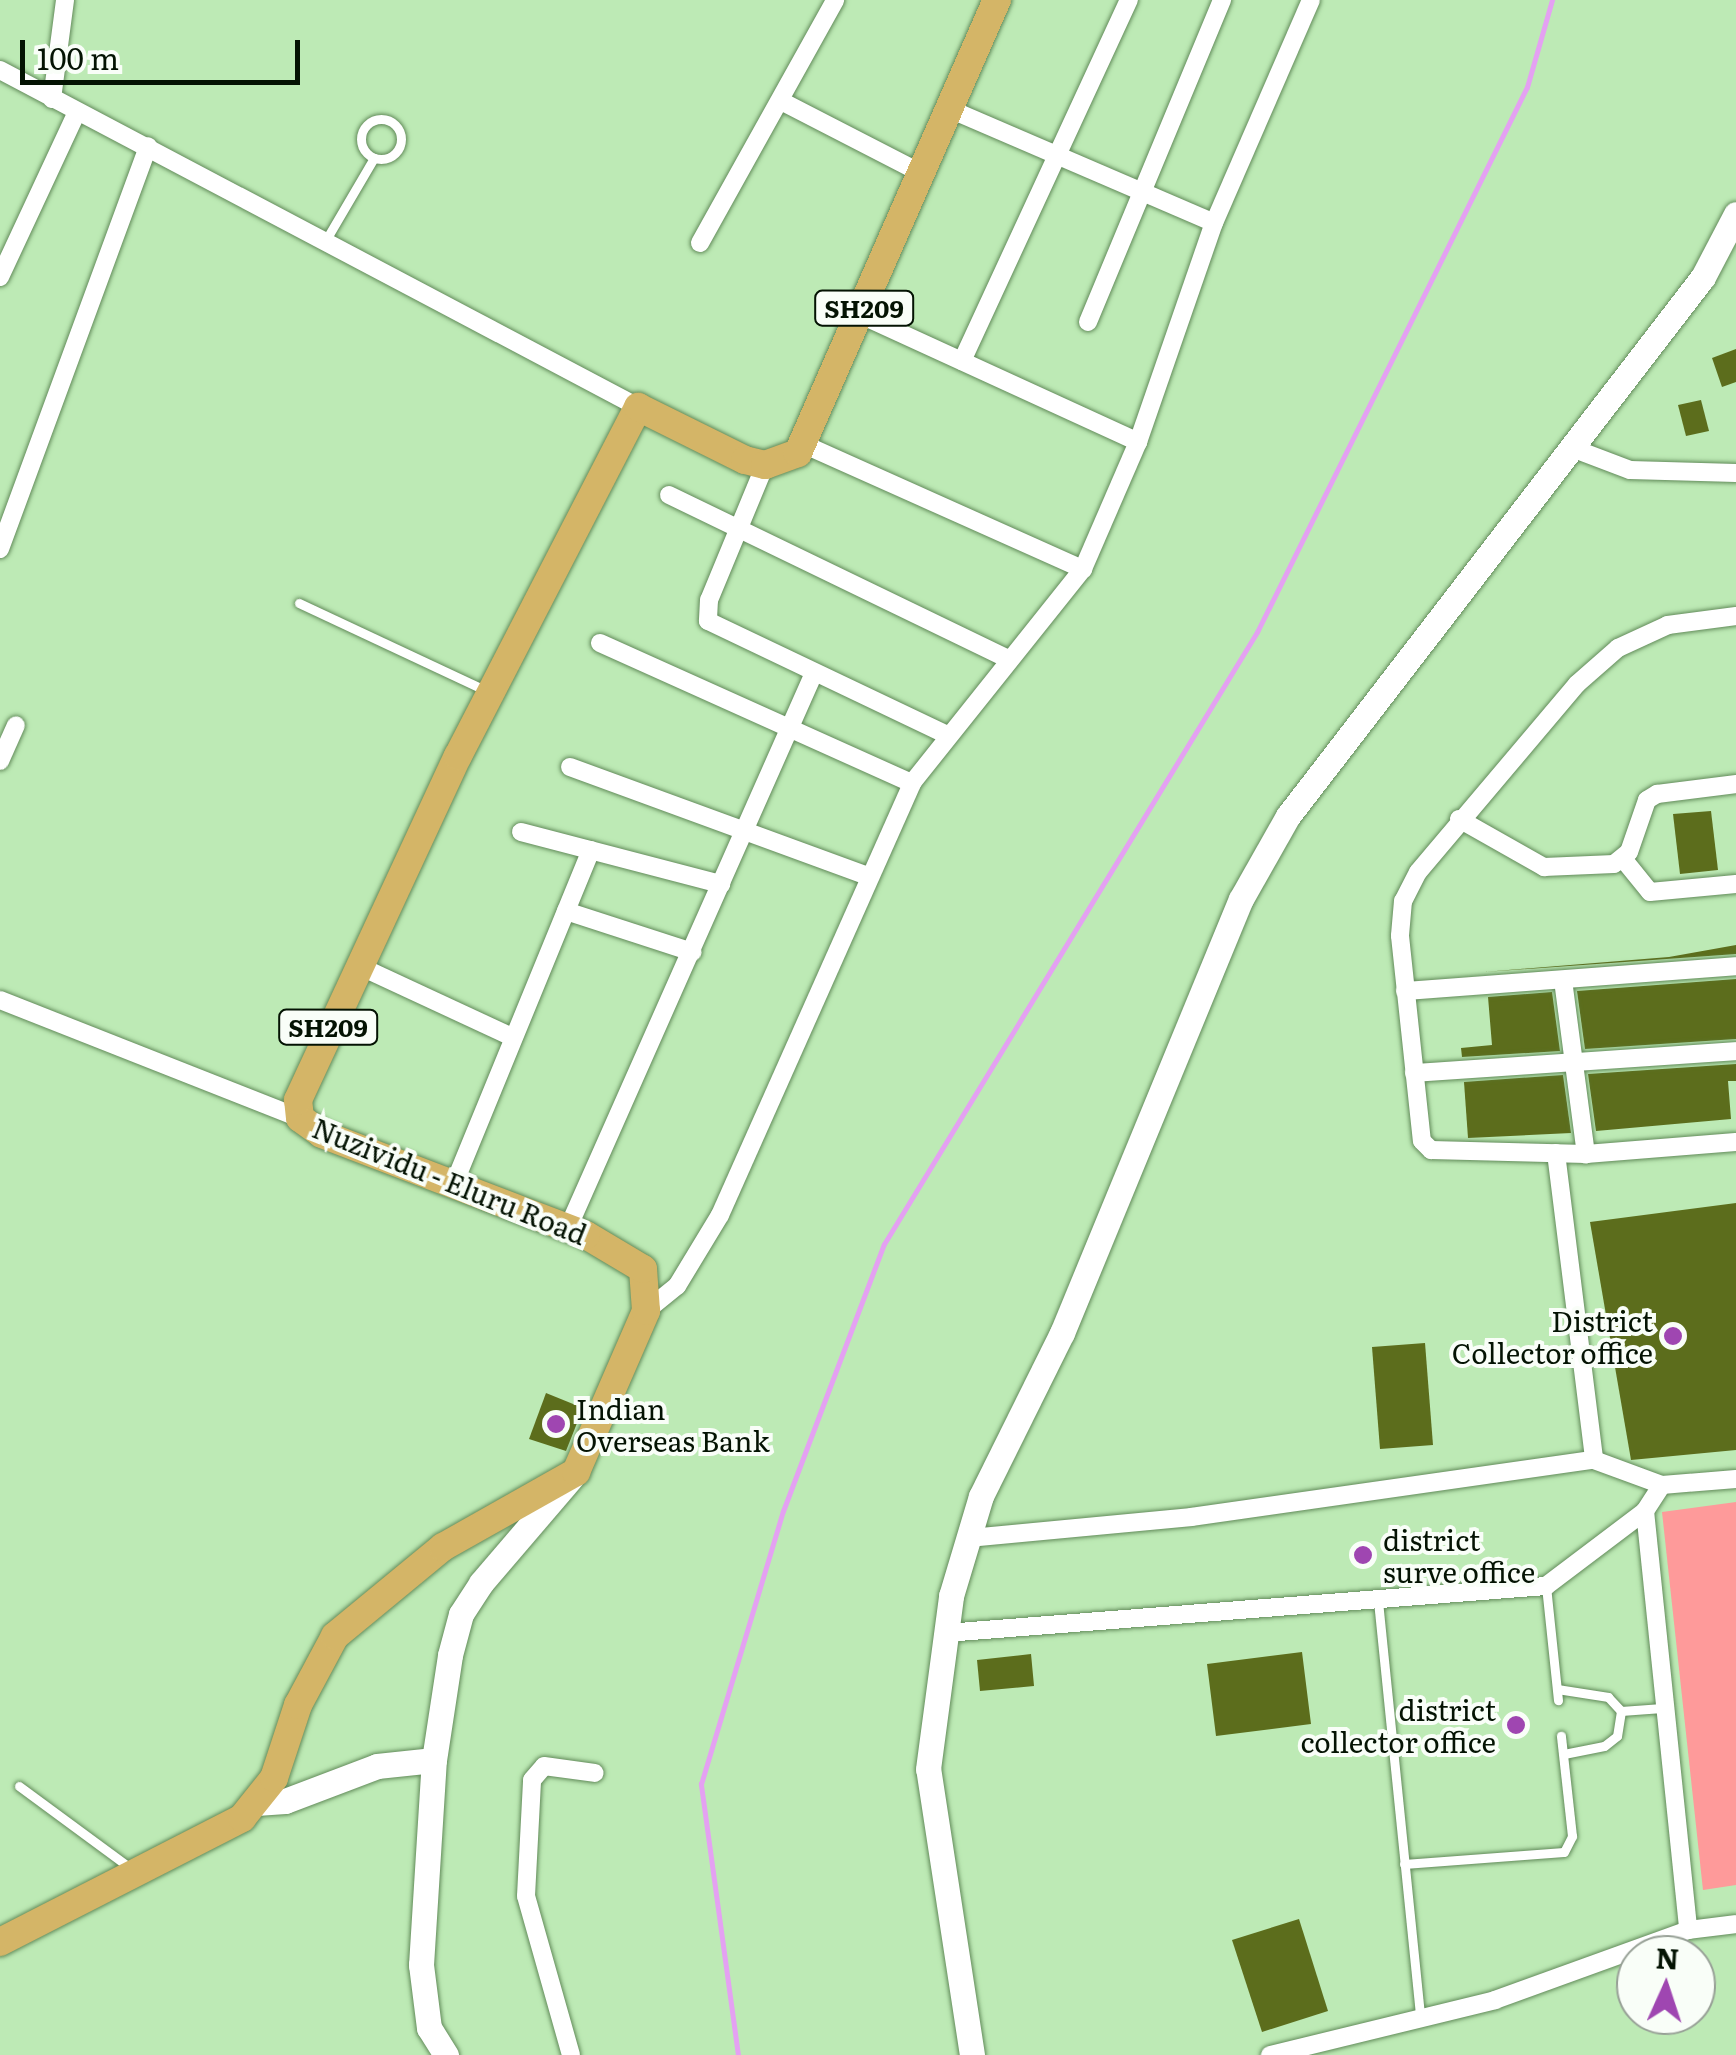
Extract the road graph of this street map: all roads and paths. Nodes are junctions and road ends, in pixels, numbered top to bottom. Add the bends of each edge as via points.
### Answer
1 (64, 0) edge
2 (835, 0) edge
3 (997, 0) edge
4 (1128, 0) edge
5 (1311, 0) edge
6 (1216, 2) edge
7 (0, 70) edge
8 (52, 99) junction
9 (781, 101) junction
10 (952, 110) junction
11 (78, 112) junction
12 (148, 146) junction
13 (1059, 156) junction
14 (374, 158) junction
15 (923, 174) junction
16 (1140, 192) junction
17 (1736, 214) edge
18 (1214, 223) junction
19 (328, 238) junction
20 (700, 242) dead end
21 (0, 277) edge
22 (860, 315) junction
23 (1088, 322) dead end
24 (962, 361) junction
25 (638, 407) junction
26 (1138, 442) junction
27 (804, 444) junction
28 (1572, 448) junction
29 (766, 465) junction
30 (1736, 473) edge
31 (670, 495) dead end
32 (737, 530) junction
33 (0, 549) edge
34 (1083, 570) junction
35 (299, 603) dead end
36 (1736, 616) edge
37 (600, 643) dead end
38 (1008, 659) junction
39 (814, 673) junction
40 (490, 692) junction
41 (16, 725) dead end
42 (789, 730) junction
43 (946, 734) junction
44 (0, 761) edge
45 (570, 768) dead end
46 (912, 783) junction
47 (1736, 784) edge
48 (1459, 819) junction
49 (521, 832) dead end
50 (744, 832) junction
51 (591, 850) junction
52 (1624, 860) junction
53 (868, 876) junction
54 (722, 884) junction
55 (1736, 884) edge
56 (566, 911) junction
57 (692, 952) junction
58 (359, 966) junction
59 (1736, 966) edge
60 (1563, 980) junction
61 (1405, 991) junction
62 (0, 1000) edge
63 (510, 1036) junction
64 (1736, 1051) edge
65 (1573, 1064) junction
66 (1414, 1073) junction
67 (300, 1118) junction
68 (1736, 1142) edge
69 (1556, 1153) junction
70 (1586, 1154) junction
71 (454, 1184) junction
72 (568, 1228) junction
73 (646, 1312) junction
74 (1594, 1460) junction
75 (576, 1472) junction
76 (1736, 1478) edge
77 (1662, 1485) junction
78 (1645, 1512) junction
79 (969, 1538) junction
80 (1546, 1586) junction
81 (1378, 1601) junction
82 (946, 1633) junction
83 (1662, 1708) junction
84 (1621, 1711) junction
85 (1561, 1736) dead end
86 (1564, 1754) junction
87 (434, 1760) junction
88 (595, 1773) dead end
89 (19, 1786) dead end
90 (256, 1803) junction
91 (1404, 1864) junction
92 (135, 1872) junction
93 (1736, 1924) edge
94 (1688, 1930) junction
95 (0, 1942) edge
96 (1420, 2018) junction
97 (446, 2055) edge
98 (571, 2055) edge
99 (972, 2055) edge
100 (1270, 2055) edge

1 - 8 street
2 - 9 street
3 - 10 main road, SH209
4 - 13 street
5 - 18 street
6 - 16 street
7 - 8 street
8 - 11 street
9 - 15 street
9 - 20 street
10 - 13 street
10 - 15 main road, SH209
11 - 12 street
11 - 21 street
12 - 19 street
12 - 33 street
13 - 16 street
13 - 24 street
14 - 14 lane via 362,132 388,119 400,145
14 - 19 lane
15 - 22 main road, SH209
16 - 18 street
16 - 23 street
17 - 28 street via 1703,276
18 - 26 street
19 - 25 street
22 - 24 street
22 - 27 main road, SH209
24 - 26 street
25 - 29 main road
25 - 40 main road, Nuzividu - Eluru Road / SH209
26 - 34 street
27 - 29 main road via 786,461
27 - 34 street
28 - 30 street via 1630,470
28 - 79 street via 1288,816 1241,899
29 - 32 street
31 - 32 street
32 - 38 street
32 - 39 street via 708,621
34 - 38 street
35 - 40 lane
36 - 48 street via 1668,626 1618,648
37 - 42 street
38 - 43 street
39 - 42 street
39 - 43 street
40 - 58 main road, Nuzividu - Eluru Road / SH209
41 - 44 street
42 - 46 street
42 - 50 street
43 - 46 street
45 - 50 street
46 - 53 street
47 - 52 street via 1657,794
48 - 52 street via 1544,867
48 - 61 street via 1403,901
49 - 51 street
50 - 53 street
50 - 54 street
51 - 54 street
51 - 56 street
52 - 55 street via 1650,892
53 - 73 street via 720,1214 677,1286
54 - 57 street
56 - 57 street
56 - 63 street
57 - 72 street
58 - 63 street
58 - 67 main road, Nuzividu - Eluru Road / SH209 via 310,1063
59 - 60 street
60 - 61 street
60 - 65 street
61 - 66 street
62 - 67 street
63 - 71 street
64 - 65 street
65 - 66 street
65 - 70 street
66 - 69 street via 1422,1141 1431,1150
67 - 71 main road, Nuzividu - Eluru Road
68 - 70 street
69 - 70 street
69 - 74 street
71 - 72 main road, Nuzividu - Eluru Road
72 - 73 main road, Nuzividu - Eluru Road via 643,1269
73 - 75 main road
74 - 77 street
74 - 79 street via 1209,1514
75 - 87 street via 461,1614
75 - 90 main road via 443,1547 334,1636
76 - 77 street
77 - 78 street
78 - 80 street
78 - 83 street
79 - 82 street
80 - 81 street
80 - 84 lane via 1558,1695 1608,1697
81 - 82 street
81 - 91 lane
82 - 99 street via 928,1769
83 - 84 lane
83 - 94 street
84 - 86 lane via 1617,1736 1604,1746
85 - 86 lane
86 - 91 lane via 1572,1836 1564,1852
87 - 90 street via 377,1766 285,1801
87 - 97 street via 421,1964 429,2028
88 - 98 street via 544,1766 532,1780 528,1911
89 - 92 lane
90 - 92 main road via 219,1834
91 - 96 lane
92 - 95 main road
93 - 94 street
94 - 96 street via 1495,2000
96 - 100 street

